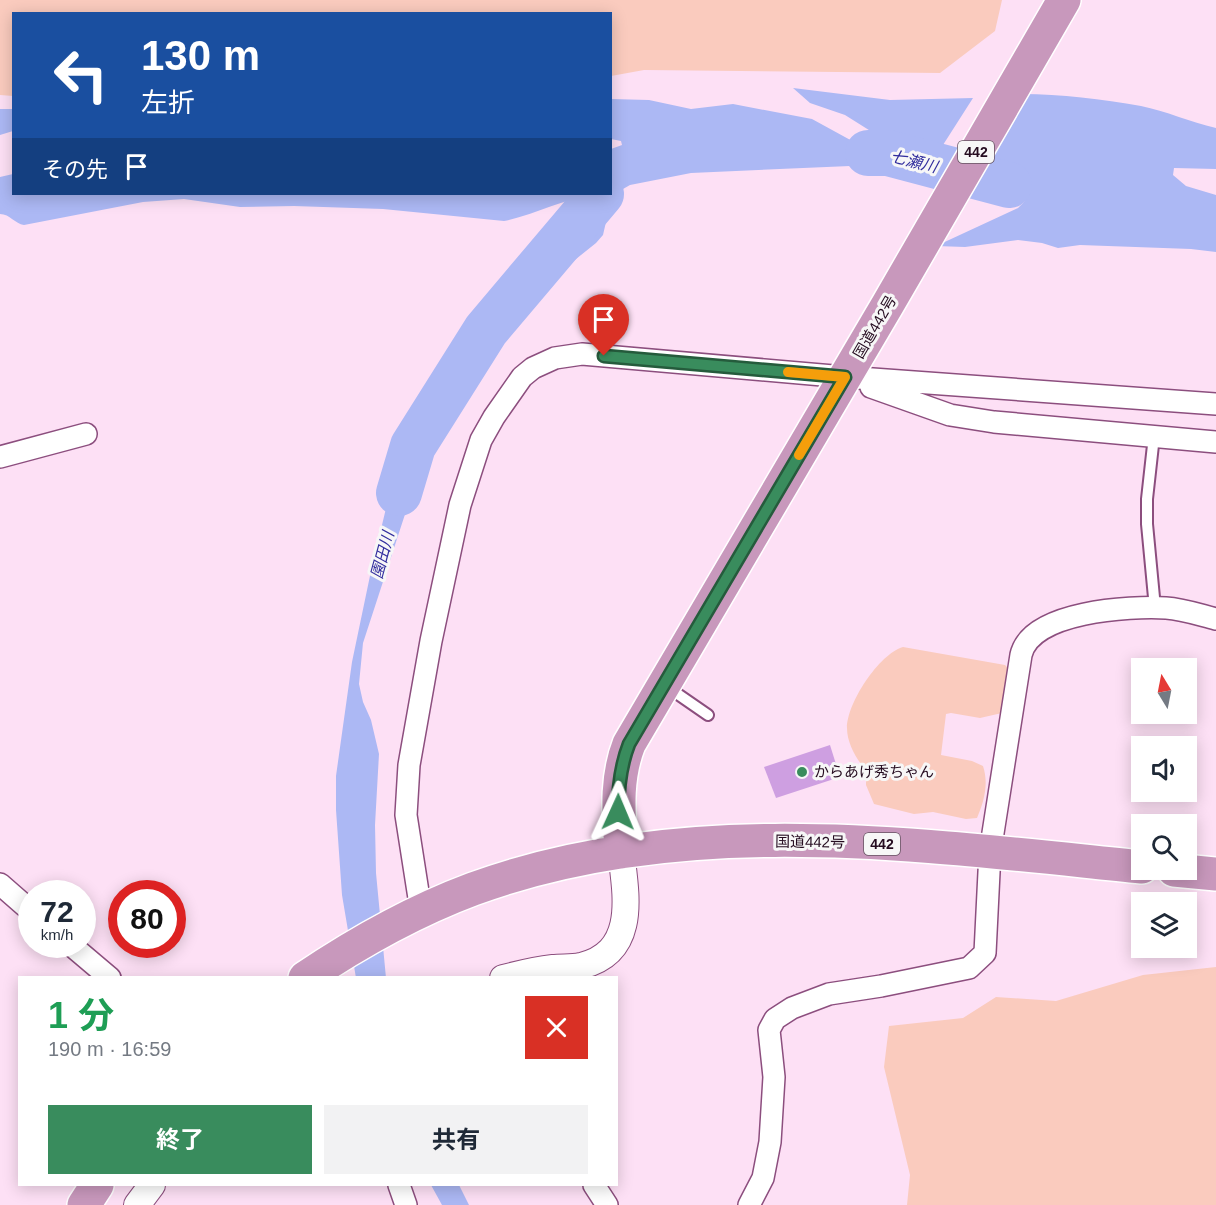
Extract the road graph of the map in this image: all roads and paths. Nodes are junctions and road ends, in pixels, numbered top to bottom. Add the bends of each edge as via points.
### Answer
1 (1064, 0) edge
2 (845, 377) junction
3 (1216, 405) edge
4 (86, 434) dead end
5 (1154, 436) junction
6 (1216, 442) edge
7 (0, 457) edge
8 (1155, 608) junction
9 (1216, 619) edge
10 (663, 684) junction
11 (708, 715) dead end
12 (621, 852) junction
13 (990, 852) junction
14 (1131, 866) edge
15 (1197, 872) edge
16 (1216, 874) edge
17 (0, 885) edge
18 (18, 900) edge
19 (415, 915) junction
20 (86, 958) edge
21 (108, 976) edge
22 (308, 976) edge
23 (514, 976) edge
24 (97, 1186) edge
25 (151, 1186) edge
26 (399, 1186) edge
27 (595, 1186) edge
28 (84, 1205) edge
29 (137, 1205) edge
30 (406, 1205) edge
31 (607, 1205) edge
32 (749, 1205) edge

1 - 2 highway, 国道442号 / 442
2 - 3 street
2 - 5 street via 950,415
2 - 10 highway, 国道442号 / 442
2 - 19 street via 582,354 555,358 522,377 494,417 472,464 430,641 407,793
4 - 7 street
5 - 6 street
5 - 8 lane via 1147,524
8 - 9 street
8 - 13 street via 1096,611 1048,627 1023,646
10 - 11 lane
10 - 12 highway, 国道442号 / 442 via 623,758 618,786
12 - 13 highway, 国道442号 / 442 via 671,845 762,841
12 - 19 highway, 国道442号 / 442 via 507,878
12 - 23 street via 627,907 613,947 579,966
13 - 14 highway, 国道442号 / 442
13 - 32 street via 985,953 977,962 969,968 829,994 780,1014 771,1024 774,1083 770,1142 763,1178
15 - 16 highway
17 - 18 street
19 - 22 highway, 国道442号 / 442
20 - 21 street
24 - 28 highway
25 - 29 street
26 - 30 street
27 - 31 street

